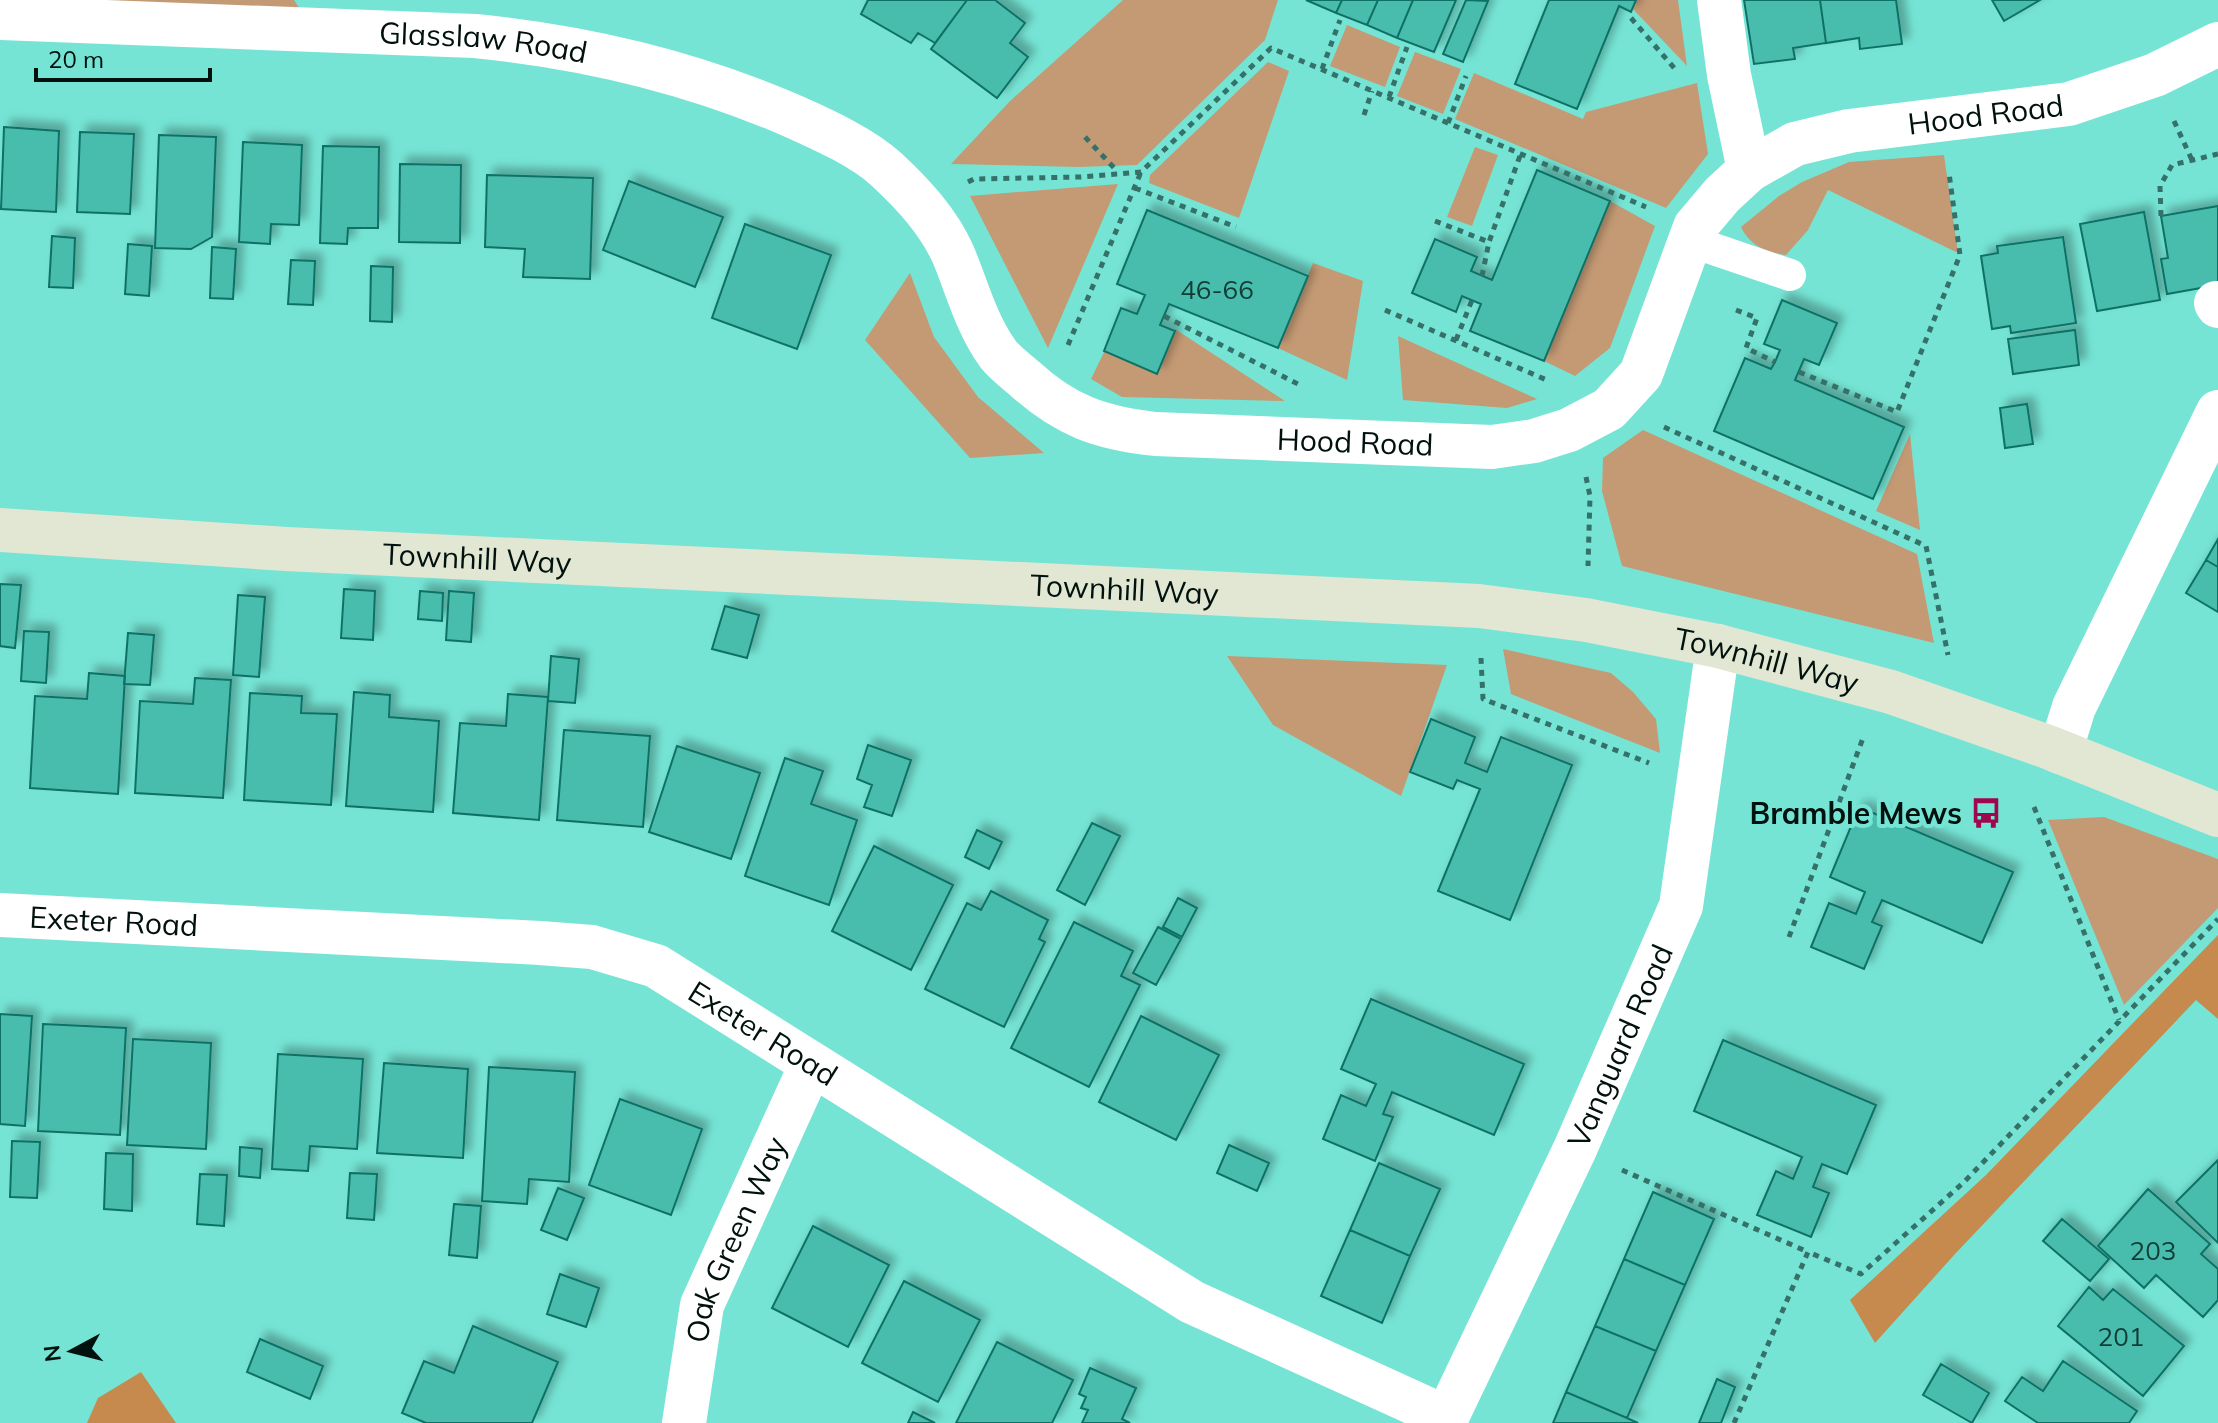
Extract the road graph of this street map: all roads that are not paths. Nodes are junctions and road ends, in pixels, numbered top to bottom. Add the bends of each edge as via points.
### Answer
1 (1719, 0) edge
2 (365, 16) edge
3 (0, 18) edge
4 (2218, 44) edge
5 (1749, 170) junction
6 (927, 209) joint
7 (1693, 234) junction
8 (1790, 275) dead end
9 (2218, 412) edge
10 (0, 530) edge
11 (1718, 646) junction
12 (2060, 752) junction
13 (2218, 815) edge
14 (0, 915) edge
15 (811, 1065) junction
16 (1446, 1421) edge
17 (684, 1423) edge

1 - 5 street
2 - 3 street, Glasslaw Road
2 - 6 street, Glasslaw Road via 635,62 721,88 831,134 883,166
4 - 5 street, Hood Road via 2155,75 2069,104 1849,131 1795,144
5 - 7 street, Hood Road
6 - 7 street, Hood Road via 998,354 1045,397 1083,419 1155,434 1492,447 1569,430 1609,409 1641,374
7 - 8 lane
9 - 12 street via 2074,707
10 - 11 street, Townhill Way via 286,549 1479,606
11 - 12 street, Townhill Way via 1891,692
11 - 16 street, Vanguard Road via 1685,775 1681,906 1575,1149
12 - 13 street, Townhill Way
14 - 15 street, Exeter Road via 592,947 656,966
15 - 16 street, Exeter Road via 1192,1302
15 - 17 street, Oak Green Way via 702,1305

